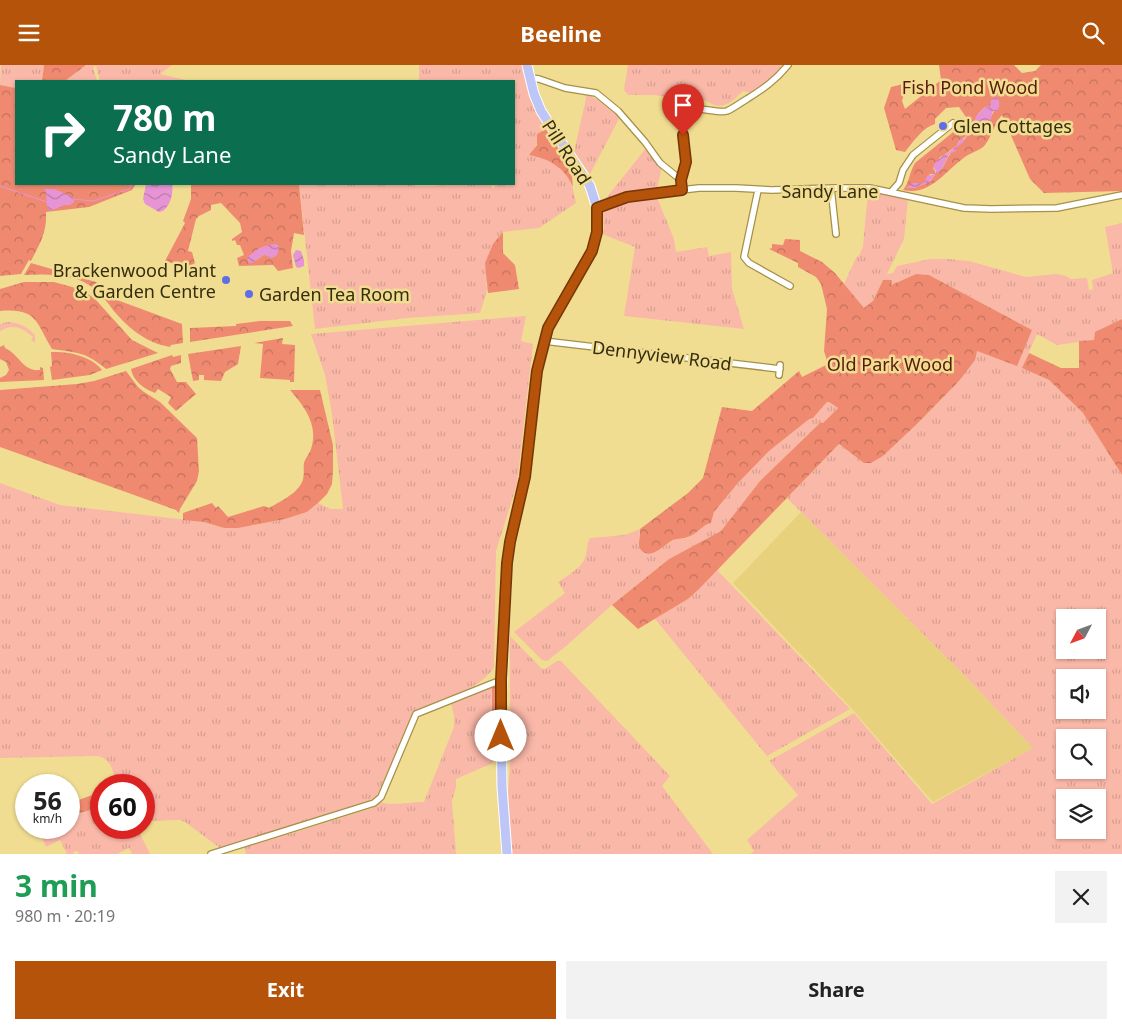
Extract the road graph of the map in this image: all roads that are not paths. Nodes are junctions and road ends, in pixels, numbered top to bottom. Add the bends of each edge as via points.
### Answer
1 (527, 65) edge
2 (788, 65) edge
3 (530, 78) junction
4 (953, 123) dead end
5 (681, 180) junction
6 (831, 188) junction
7 (682, 190) junction
8 (758, 190) junction
9 (891, 192) junction
10 (1122, 195) edge
11 (597, 208) junction
12 (836, 234) dead end
13 (790, 286) dead end
14 (543, 341) junction
15 (780, 370) dead end
16 (501, 680) junction
17 (211, 854) edge
18 (506, 854) edge

1 - 3 main road, Pill Road
2 - 5 street via 770,84 735,107 725,111 692,109 688,112 683,135 686,162
3 - 5 street via 596,93 618,111 660,163
3 - 11 main road, Pill Road via 541,111 590,186
4 - 9 street via 913,155
5 - 7 street
6 - 8 street, Sandy Lane
6 - 9 street, Sandy Lane via 870,188
6 - 12 street
7 - 8 street, Sandy Lane
7 - 11 street, Sandy Lane via 627,197
8 - 13 street via 744,257
9 - 10 street, Sandy Lane via 964,207 991,209 1057,208
11 - 14 main road, Pill Road via 597,232 592,251
14 - 15 street, Dennyview Road
14 - 16 main road, Pill Road via 531,410 530,443 522,494 507,563
16 - 17 street via 416,714 381,797 374,803
16 - 18 main road, Pill Road

